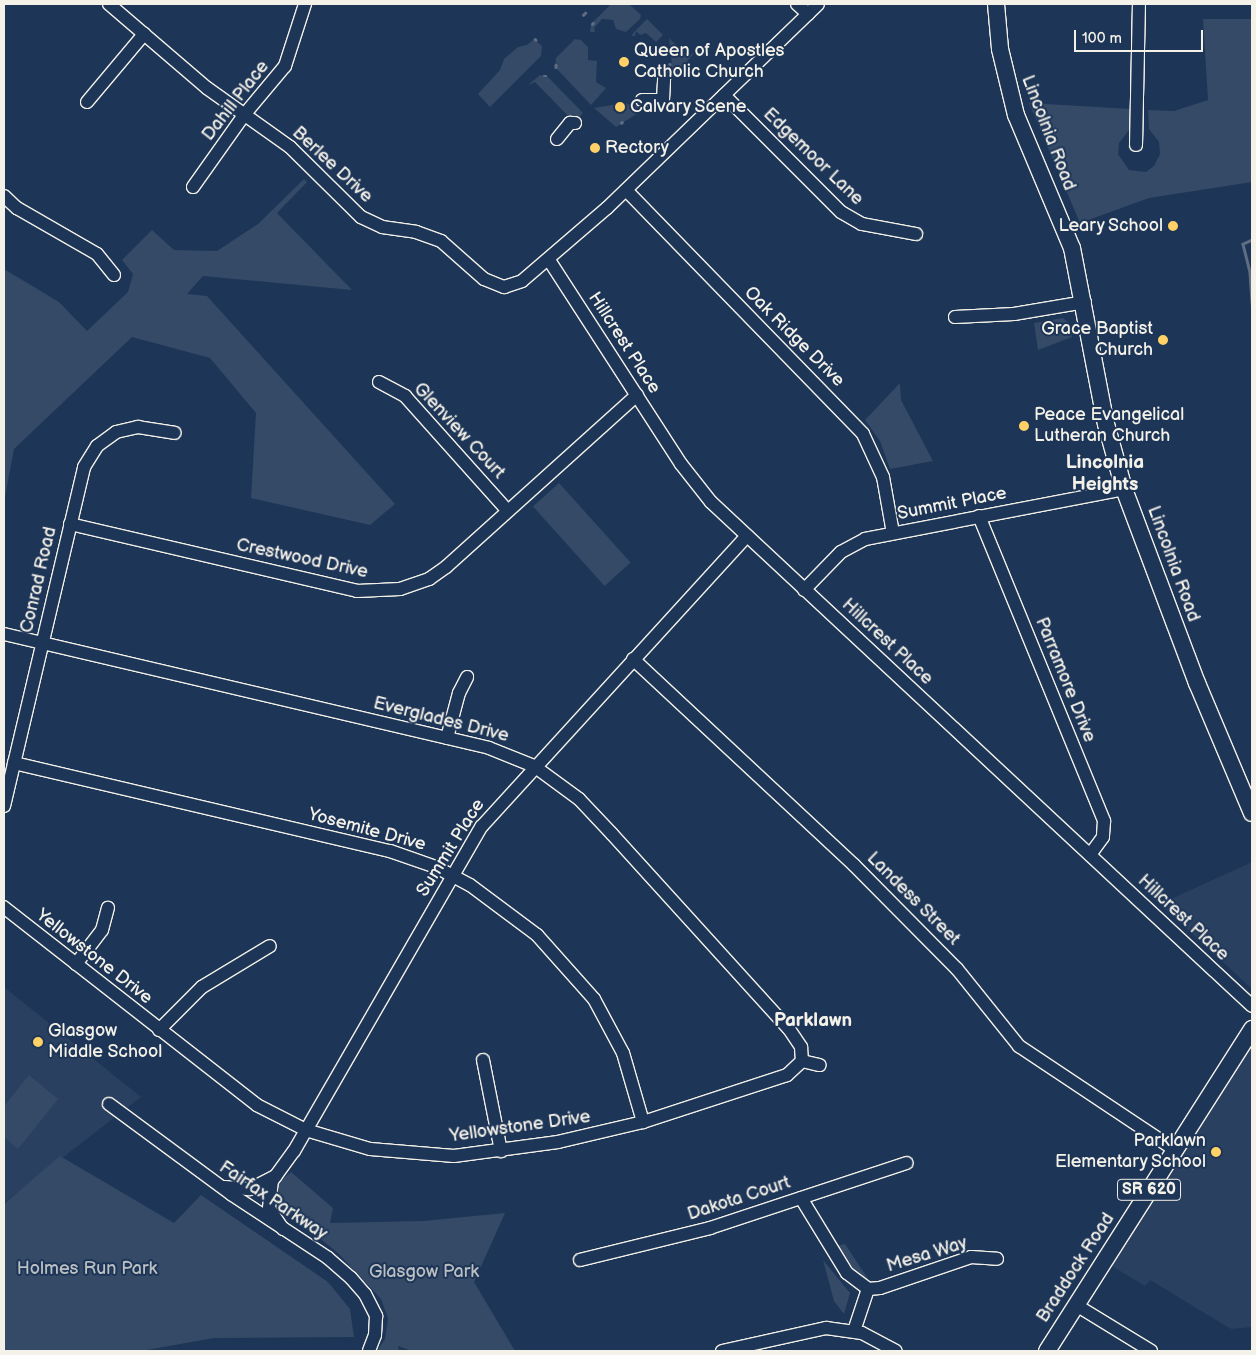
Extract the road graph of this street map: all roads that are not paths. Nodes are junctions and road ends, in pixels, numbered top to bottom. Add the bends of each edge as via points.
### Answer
1 (109, 4) edge
2 (306, 4) edge
3 (797, 4) edge
4 (818, 4) edge
5 (996, 4) edge
6 (1139, 4) edge
7 (808, 14) junction
8 (144, 34) junction
9 (664, 78) dead end
10 (724, 95) junction
11 (642, 100) dead end
12 (86, 102) dead end
13 (244, 115) junction
14 (575, 124) dead end
15 (557, 139) dead end
16 (1136, 145) dead end
17 (193, 187) dead end
18 (626, 190) junction
19 (4, 196) edge
20 (916, 234) dead end
21 (549, 260) junction
22 (114, 275) dead end
23 (1085, 302) junction
24 (955, 316) dead end
25 (379, 382) dead end
26 (637, 394) junction
27 (175, 433) dead end
28 (1124, 489) junction
29 (508, 511) junction
30 (980, 516) junction
31 (70, 524) junction
32 (893, 533) junction
33 (747, 536) junction
34 (804, 590) junction
35 (4, 634) edge
36 (42, 643) junction
37 (633, 659) junction
38 (468, 678) dead end
39 (447, 738) junction
40 (14, 763) junction
41 (534, 766) junction
42 (4, 806) edge
43 (1252, 813) edge
44 (1090, 855) junction
45 (453, 875) junction
46 (4, 907) edge
47 (108, 908) dead end
48 (270, 946) dead end
49 (76, 964) junction
50 (1252, 1006) edge
51 (1252, 1029) edge
52 (159, 1030) junction
53 (483, 1060) dead end
54 (802, 1061) junction
55 (820, 1065) dead end
56 (109, 1104) dead end
57 (643, 1122) junction
58 (306, 1130) junction
59 (1175, 1150) junction
60 (501, 1151) junction
61 (907, 1163) dead end
62 (278, 1174) junction
63 (213, 1181) junction
64 (802, 1198) junction
65 (282, 1229) junction
66 (997, 1259) dead end
67 (580, 1260) dead end
68 (868, 1289) junction
69 (1076, 1305) junction
70 (854, 1331) junction
71 (368, 1351) edge
72 (722, 1351) edge
73 (896, 1351) edge
74 (1046, 1351) edge
75 (1151, 1351) edge

1 - 8 street, Berlee Drive
2 - 13 street, Dahill Place via 285,66
3 - 7 street
4 - 7 street, Berlee Drive
5 - 23 main road, Lincolnia Road via 1000,49 1016,114 1072,248
6 - 16 street
7 - 10 street, Berlee Drive
8 - 12 street
8 - 13 street, Berlee Drive
9 - 11 street via 663,100
10 - 18 street, Berlee Drive
10 - 20 street, Edgemoor Lane via 841,212 862,224
13 - 17 street, Dahill Place
13 - 21 street, Berlee Drive via 290,147 361,217 382,227 416,232 441,241 490,283 504,287 516,284
14 - 15 street via 570,123
18 - 21 street, Berlee Drive
18 - 32 street, Oak Ridge Drive via 863,434 883,477
19 - 22 street via 17,208 97,254
21 - 26 street, Hillcrest Place
23 - 24 street via 1014,314
23 - 28 main road, Lincolnia Road via 1106,424
25 - 29 street, Glenview Court via 405,396
26 - 29 street, Crestwood Drive
26 - 33 street, Hillcrest Place via 695,483
27 - 31 street, Conrad Road via 148,427 127,429 97,446 84,467
28 - 30 street, Summit Place
28 - 43 main road, Lincolnia Road via 1193,674
29 - 31 street, Crestwood Drive via 429,579 400,589 371,592
30 - 32 street, Summit Place
30 - 44 street, Parramore Drive via 1104,821 1103,837
31 - 36 street, Conrad Road
32 - 34 street, Summit Place via 852,545 834,558
33 - 34 street, Hillcrest Place
33 - 37 street, Summit Place
34 - 44 street, Hillcrest Place
35 - 36 street, Everglades Drive
36 - 39 street, Everglades Drive
36 - 40 street, Conrad Road
37 - 41 street, Summit Place
37 - 59 street, Landess Street via 854,865 957,970 1019,1046
38 - 39 street via 459,693
39 - 41 street, Everglades Drive via 489,748
40 - 42 street, Conrad Road
40 - 45 street, Yosemite Drive via 390,851
41 - 45 street, Summit Place via 482,826
41 - 54 street, Everglades Drive via 579,799 612,834 789,1029 802,1048
44 - 50 street, Hillcrest Place
45 - 57 street, Yosemite Drive via 519,919 594,999 623,1053
45 - 58 street, Summit Place
46 - 49 street, Yellowstone Drive
47 - 49 street via 102,930
48 - 52 street via 202,987
49 - 52 street, Yellowstone Drive
51 - 59 main road, Braddock Road / SR 620
52 - 58 street, Yellowstone Drive via 235,1090
53 - 60 street
54 - 55 street
54 - 57 street, Yellowstone Drive via 787,1076
56 - 63 street, Fairfax Parkway
57 - 60 street, Yellowstone Drive via 558,1142
58 - 60 street, Yellowstone Drive via 361,1147 400,1153 454,1156
58 - 62 street, Summit Place
59 - 69 main road, Braddock Road / SR 620
61 - 64 street, Dakota Court
62 - 63 street, Summit Place via 250,1189 229,1188
62 - 65 street, Summit Place via 268,1199 272,1216
63 - 65 street, Fairfax Parkway
64 - 67 street, Dakota Court via 662,1241
64 - 68 street via 847,1273
65 - 71 street, Fairfax Parkway via 328,1258 365,1294 377,1326
66 - 68 street, Mesa Way via 971,1257 880,1288
68 - 70 street
69 - 74 main road, Braddock Road / SR 620
69 - 75 street
70 - 72 street via 811,1329
70 - 73 street

